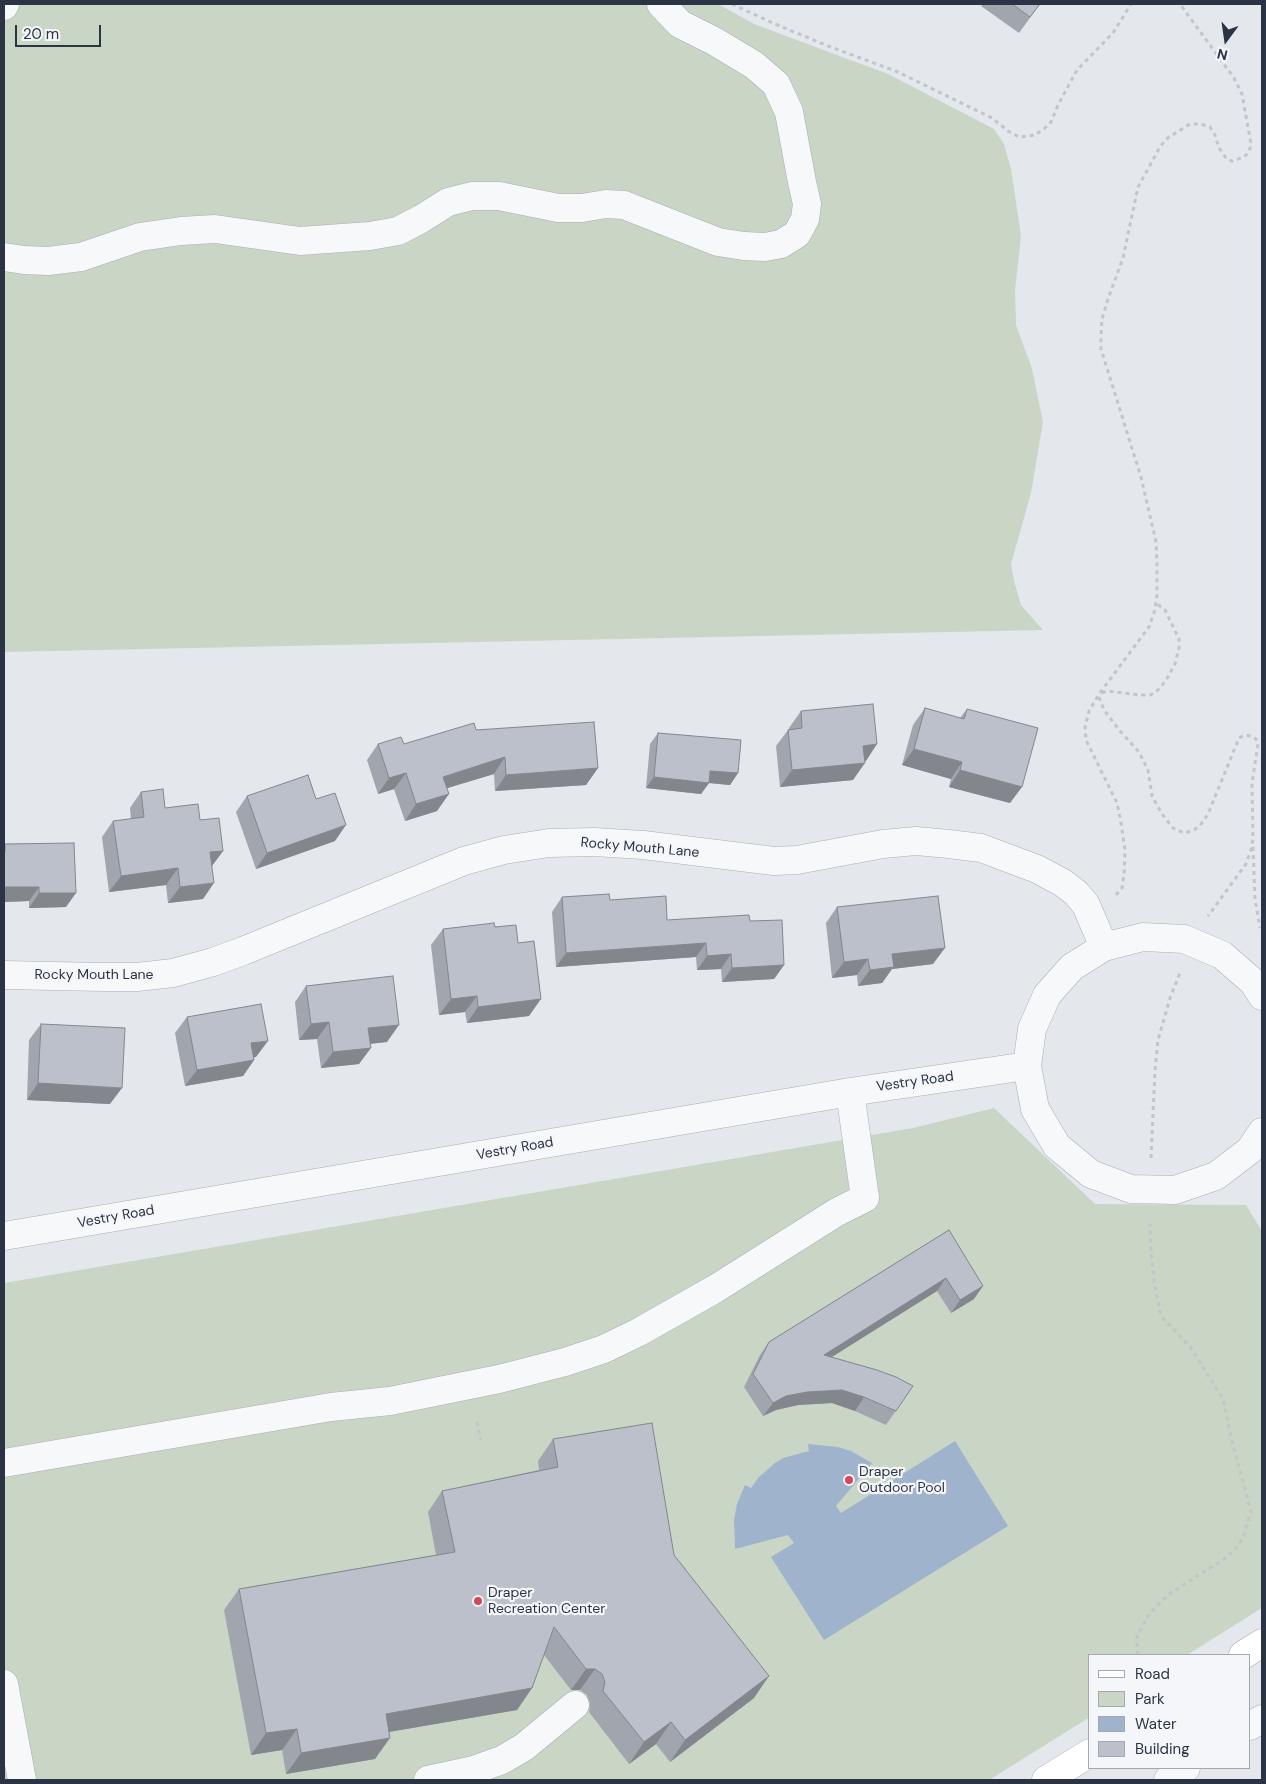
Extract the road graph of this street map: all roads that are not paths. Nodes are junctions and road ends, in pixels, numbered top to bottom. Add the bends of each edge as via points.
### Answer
1 (661, 4) edge
2 (4, 257) edge
3 (1104, 947) junction
4 (4, 974) edge
5 (1259, 981) edge
6 (1027, 1066) junction
7 (850, 1092) junction
8 (1258, 1149) edge
9 (4, 1236) edge
10 (4, 1463) edge
11 (1262, 1643) edge
12 (1245, 1654) edge
13 (4, 1684) edge
14 (575, 1704) dead end
15 (1262, 1719) edge
16 (1251, 1725) edge
17 (1088, 1754) edge
18 (1184, 1769) edge
19 (22, 1780) edge
20 (428, 1780) edge
21 (1046, 1780) edge
22 (1168, 1780) edge

1 - 2 street via 680,24 754,65 776,84 789,112 807,204 805,219 797,234 781,244 744,246 718,242 624,205 558,208 499,196 472,196 448,202 398,231 370,236 300,241 215,229 180,231 140,238 81,257 48,262
3 - 4 street, Rocky Mouth Lane via 1086,905 1076,892 1037,869 981,848 916,842 883,844 797,860 774,861 594,842 504,850 464,861 244,951 173,973 137,977
3 - 5 street via 1143,937 1184,939 1222,955
3 - 6 street via 1072,967 1047,995 1032,1029
6 - 7 street, Vestry Road
6 - 8 street via 1035,1108 1057,1146 1091,1174 1131,1190 1175,1190 1216,1176
7 - 9 street, Vestry Road
7 - 10 street via 865,1198 837,1212 715,1289 604,1349 499,1379 390,1401 343,1405
11 - 12 main road
13 - 19 street
14 - 20 street via 524,1747 502,1760
15 - 16 street
17 - 21 main road
18 - 22 street

